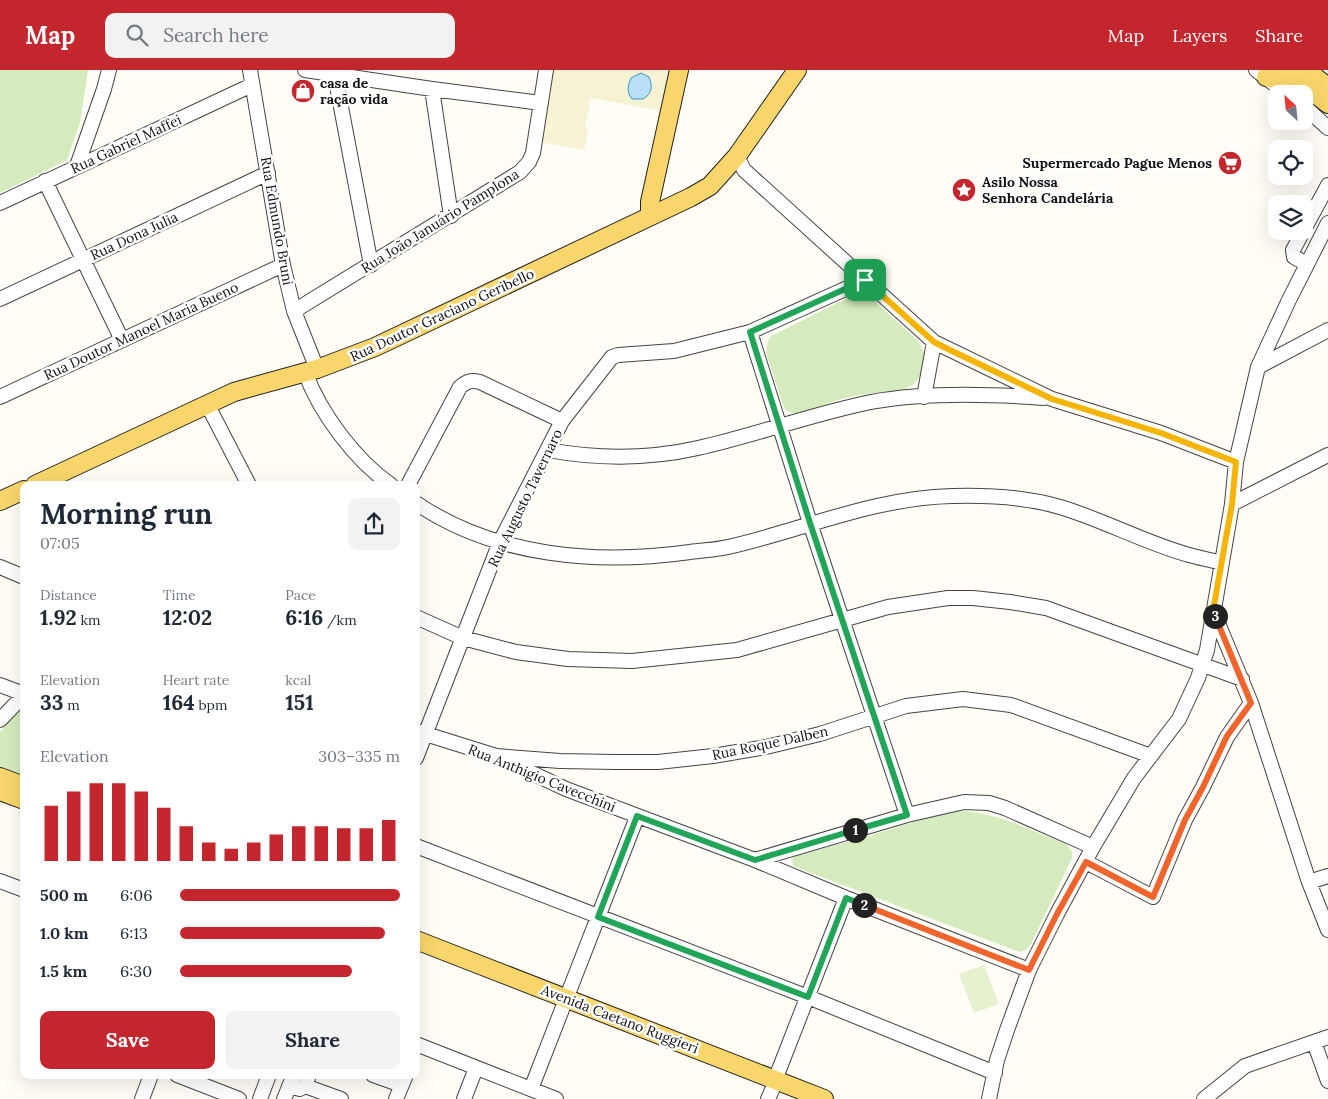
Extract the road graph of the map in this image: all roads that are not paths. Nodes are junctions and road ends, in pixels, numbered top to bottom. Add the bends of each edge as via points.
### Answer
1 (108, 70) edge
2 (250, 70) edge
3 (305, 70) edge
4 (546, 70) edge
5 (679, 70) edge
6 (797, 70) edge
7 (1284, 70) edge
8 (335, 72) edge
9 (1261, 74) edge
10 (1305, 78) edge
11 (252, 85) junction
12 (1275, 85) edge
13 (1328, 87) edge
14 (432, 89) junction
15 (541, 103) junction
16 (1328, 104) edge
17 (1313, 114) edge
18 (1328, 128) edge
19 (737, 156) junction
20 (78, 166) junction
21 (268, 173) junction
22 (45, 181) junction
23 (1328, 184) edge
24 (0, 202) edge
25 (452, 216) junction
26 (650, 216) junction
27 (1328, 223) edge
28 (84, 259) junction
29 (1307, 264) junction
30 (283, 265) junction
31 (371, 265) junction
32 (865, 280) junction
33 (0, 299) edge
34 (294, 311) junction
35 (1328, 330) edge
36 (750, 332) junction
37 (122, 340) junction
38 (934, 342) junction
39 (1258, 368) junction
40 (311, 371) junction
41 (1010, 379) junction
42 (1004, 395) junction
43 (924, 396) junction
44 (0, 397) edge
45 (1052, 399) junction
46 (207, 404) junction
47 (562, 421) junction
48 (779, 426) junction
49 (548, 450) junction
50 (1328, 455) edge
51 (1236, 462) junction
52 (43, 481) edge
53 (243, 481) edge
54 (386, 481) edge
55 (410, 481) edge
56 (20, 492) edge
57 (0, 502) edge
58 (1232, 504) junction
59 (420, 505) edge
60 (810, 523) junction
61 (500, 542) junction
62 (1222, 562) junction
63 (0, 567) edge
64 (20, 575) edge
65 (1213, 611) junction
66 (420, 619) edge
67 (843, 620) junction
68 (463, 638) junction
69 (1203, 666) junction
70 (1242, 679) junction
71 (0, 685) edge
72 (20, 692) edge
73 (20, 698) edge
74 (1251, 703) junction
75 (874, 716) junction
76 (0, 720) edge
77 (421, 732) edge
78 (496, 756) junction
79 (1151, 756) junction
80 (0, 777) edge
81 (20, 784) edge
82 (0, 791) edge
83 (20, 798) edge
84 (907, 815) junction
85 (637, 816) junction
86 (1093, 847) junction
87 (420, 848) edge
88 (755, 860) junction
89 (1086, 862) junction
90 (1328, 876) edge
91 (0, 881) edge
92 (1309, 882) junction
93 (20, 888) edge
94 (846, 898) junction
95 (598, 917) junction
96 (1328, 930) edge
97 (420, 942) edge
98 (420, 954) edge
99 (1029, 970) junction
100 (808, 997) junction
101 (564, 1004) junction
102 (1328, 1037) edge
103 (1314, 1042) junction
104 (420, 1046) edge
105 (476, 1068) junction
106 (995, 1073) junction
107 (150, 1079) edge
108 (187, 1079) edge
109 (268, 1079) edge
110 (307, 1080) edge
111 (404, 1080) edge
112 (1328, 1081) edge
113 (531, 1089) junction
114 (772, 1090) edge
115 (288, 1091) edge
116 (142, 1099) edge
117 (239, 1099) edge
118 (260, 1099) edge
119 (341, 1099) edge
120 (396, 1099) edge
121 (464, 1099) edge
122 (556, 1099) edge
123 (794, 1099) edge
124 (824, 1099) edge
125 (989, 1099) edge
126 (1204, 1099) edge

1 - 20 street
2 - 11 street, Rua Edmundo Bruni
3 - 8 street
4 - 15 street, Rua João Januário Pamplona
5 - 26 main road via 650,202
6 - 19 main road, Rua Doutor Graciano Geribello
7 - 10 main road
8 - 14 street
8 - 31 street
9 - 10 main road
9 - 12 street
10 - 13 main road
10 - 16 main road
11 - 20 street, Rua Gabriel Maffei
11 - 21 street, Rua Edmundo Bruni
14 - 15 street
14 - 25 street
15 - 25 street, Rua João Januário Pamplona via 529,162 508,181
17 - 18 street
19 - 26 main road, Rua Doutor Graciano Geribello via 710,186
19 - 32 street via 744,170
20 - 22 street, Rua Gabriel Maffei
21 - 28 street, Rua Dona Julia
21 - 30 street, Rua Edmundo Bruni
22 - 24 street, Rua Gabriel Maffei
22 - 28 street
23 - 29 street via 1293,250 1294,257
25 - 31 street, Rua João Januário Pamplona
26 - 40 main road, Rua Doutor Graciano Geribello via 383,344
27 - 29 street
28 - 33 street, Rua Dona Julia
28 - 37 street
29 - 39 street
30 - 34 street, Rua Edmundo Bruni
30 - 37 street, Rua Doutor Manoel Maria Bueno
31 - 34 street, Rua João Januário Pamplona
32 - 36 street
32 - 38 street
34 - 40 street, Rua Edmundo Bruni
35 - 39 street
36 - 47 street, Rua Augusto Tavernaro via 674,351 612,357
36 - 48 street
37 - 44 street, Rua Doutor Manoel Maria Bueno
38 - 41 street
38 - 43 street
39 - 51 street
40 - 46 main road, Rua Doutor Graciano Geribello via 246,388
40 - 54 street, Rua Edmundo Bruni via 321,406 335,428
41 - 42 street via 1011,388
41 - 45 street
42 - 43 street
42 - 45 street
43 - 48 street via 871,402
45 - 51 street via 1161,433
46 - 52 main road, Rua Doutor Graciano Geribello
46 - 53 street
47 - 49 street, Rua Augusto Tavernaro
47 - 55 street via 480,382 466,382 460,386
48 - 49 street via 698,448 644,456 568,454
48 - 60 street
49 - 61 street, Rua Augusto Tavernaro
50 - 58 street
51 - 58 street
56 - 57 main road
58 - 62 street
59 - 61 street via 446,521
60 - 61 street via 726,547 633,558 579,556
60 - 62 street via 922,498 981,496 1059,507 1188,555
60 - 67 street
61 - 68 street, Rua Augusto Tavernaro
62 - 65 street
63 - 64 street
65 - 69 street
65 - 70 street
66 - 68 street
67 - 68 street via 737,650 632,661 568,659 524,653
67 - 69 street via 888,607 930,600 973,598 1010,602 1046,608
67 - 75 street
68 - 77 street, Rua Augusto Tavernaro
69 - 70 street
69 - 79 street via 1178,719
70 - 74 street
71 - 72 street
73 - 76 street
74 - 89 street via 1227,736 1185,820 1153,897
74 - 92 street
75 - 78 street, Rua Roque Dalben via 766,747 658,762 560,761
75 - 79 street, Rua Roque Dalben via 906,706 963,699 1011,705
75 - 84 street
77 - 78 street, Rua Anthigio Cavecchini
78 - 85 street, Rua Anthigio Cavecchini via 566,789
79 - 86 street via 1134,778
80 - 81 main road
82 - 83 main road
84 - 86 street via 964,802 989,804
84 - 88 street
85 - 88 street, Rua Anthigio Cavecchini
85 - 95 street
86 - 89 street
87 - 95 street
88 - 94 street, Rua Anthigio Cavecchini
89 - 99 street
90 - 92 street
91 - 93 street
92 - 96 street
94 - 99 street, Rua Anthigio Cavecchini
94 - 100 street
95 - 100 street
95 - 101 street
97 - 101 main road, Avenida Caetano Ruggieri
98 - 101 main road, Avenida Caetano Ruggieri
99 - 106 street
100 - 106 street
100 - 114 street
101 - 113 street
101 - 114 main road, Avenida Caetano Ruggieri
102 - 103 street
103 - 112 street
103 - 126 street via 1245,1066
104 - 105 street
105 - 113 street
105 - 121 street
106 - 125 street
107 - 116 street
108 - 117 street
109 - 118 street
110 - 115 street via 300,1089
110 - 119 street
111 - 120 street
113 - 122 street
114 - 123 main road, Avenida Caetano Ruggieri
114 - 124 main road, Avenida Caetano Ruggieri

